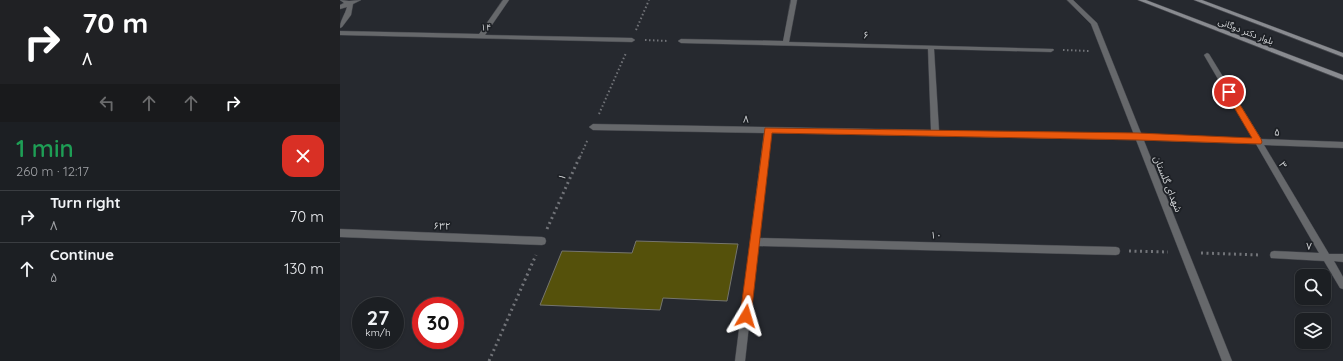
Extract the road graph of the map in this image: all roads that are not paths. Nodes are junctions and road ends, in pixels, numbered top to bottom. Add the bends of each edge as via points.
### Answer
1 (343, 0) edge
2 (358, 0) edge
3 (506, 0) edge
4 (794, 0) edge
5 (1070, 0) edge
6 (1142, 0) edge
7 (1197, 0) edge
8 (350, 4) junction
9 (340, 7) edge
10 (340, 26) edge
11 (340, 33) edge
12 (480, 36) junction
13 (632, 40) road end
14 (681, 41) road end
15 (786, 43) junction
16 (931, 47) junction
17 (1051, 50) road end
18 (1207, 55) dead end
19 (1343, 55) edge
20 (1343, 78) edge
21 (593, 127) road end
22 (768, 130) junction
23 (935, 133) junction
24 (1138, 136) junction
25 (1258, 142) junction
26 (1343, 145) edge
27 (340, 233) edge
28 (542, 241) road end
29 (754, 242) junction
30 (1116, 251) road end
31 (1274, 255) road end
32 (1326, 257) junction
33 (1343, 258) edge
34 (1343, 285) edge
35 (740, 361) edge
36 (1227, 361) edge

1 - 8 street
2 - 8 street
3 - 12 street
4 - 15 street
5 - 24 street, شهدای گلستان via 1094,23
6 - 20 main road, بلوار دکتر دوگانی
7 - 19 main road, بلوار دکتر دوگانی
8 - 9 street
8 - 10 street via 348,15
11 - 12 street, ۱۴
12 - 13 street, ۱۴
14 - 15 street, ۶
15 - 16 street, ۶
16 - 17 street, ۶
16 - 23 street
18 - 25 street, ۳
21 - 22 street, ۸
22 - 23 street, ۸
22 - 29 street
23 - 24 street, ۸
24 - 25 street, ۵
24 - 36 street, شهدای گلستان
25 - 26 street, ۵
25 - 32 street, ۳
27 - 28 street, ۶۳۲
29 - 30 street, ۱۰
29 - 35 street
31 - 32 street, ۷
32 - 33 street, ۷
32 - 34 street, ۳

